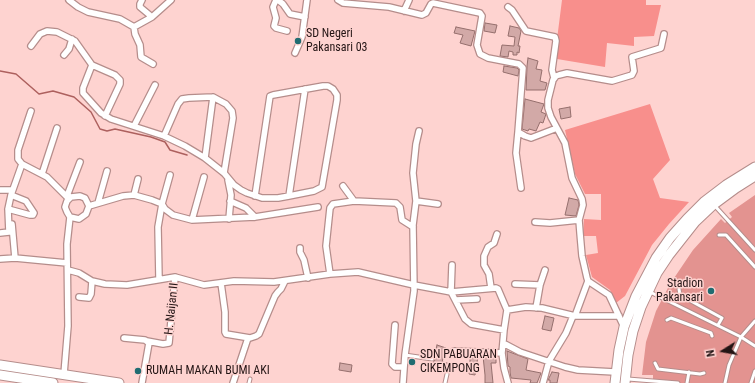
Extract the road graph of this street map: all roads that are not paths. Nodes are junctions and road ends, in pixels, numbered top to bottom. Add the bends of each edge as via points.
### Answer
1 (69, 0) edge
2 (142, 0) edge
3 (171, 0) edge
4 (277, 0) edge
5 (307, 0) edge
6 (338, 0) edge
7 (409, 0) edge
8 (442, 3) edge
9 (508, 7) dead end
10 (404, 11) junction
11 (306, 16) junction
12 (152, 17) junction
13 (134, 27) junction
14 (287, 31) dead end
15 (664, 34) dead end
16 (72, 39) junction
17 (31, 46) dead end
18 (295, 53) dead end
19 (64, 56) dead end
20 (92, 64) junction
21 (153, 64) dead end
22 (554, 78) junction
23 (155, 85) dead end
24 (305, 89) junction
25 (213, 97) junction
26 (31, 111) dead end
27 (105, 116) junction
28 (134, 126) junction
29 (57, 128) dead end
30 (557, 129) junction
31 (419, 131) dead end
32 (518, 132) junction
33 (164, 136) junction
34 (205, 158) junction
35 (80, 162) dead end
36 (22, 164) junction
37 (755, 168) edge
38 (107, 172) dead end
39 (42, 174) junction
40 (170, 174) dead end
41 (225, 175) junction
42 (755, 176) edge
43 (204, 177) dead end
44 (138, 179) dead end
45 (343, 186) dead end
46 (522, 188) dead end
47 (0, 190) edge
48 (11, 192) junction
49 (134, 195) junction
50 (255, 196) junction
51 (289, 196) junction
52 (68, 198) junction
53 (230, 201) junction
54 (354, 201) junction
55 (416, 201) junction
56 (98, 203) junction
57 (162, 204) junction
58 (438, 204) dead end
59 (713, 205) junction
60 (88, 206) junction
61 (318, 206) dead end
62 (8, 209) junction
63 (12, 217) dead end
64 (70, 217) junction
65 (255, 217) junction
66 (229, 219) junction
67 (192, 220) junction
68 (579, 220) junction
69 (535, 222) dead end
70 (413, 227) junction
71 (0, 233) edge
72 (498, 234) dead end
73 (720, 236) dead end
74 (300, 248) dead end
75 (755, 250) edge
76 (15, 258) junction
77 (0, 259) edge
78 (67, 263) junction
79 (452, 266) dead end
80 (755, 267) edge
81 (68, 270) junction
82 (546, 270) dead end
83 (330, 274) junction
84 (175, 277) junction
85 (308, 278) junction
86 (159, 279) junction
87 (92, 281) junction
88 (284, 281) junction
89 (588, 281) junction
90 (222, 283) junction
91 (515, 284) dead end
92 (414, 285) junction
93 (540, 285) junction
94 (491, 288) junction
95 (679, 289) dead end
96 (648, 291) junction
97 (451, 292) junction
98 (79, 297) dead end
99 (477, 299) dead end
100 (456, 300) junction
101 (632, 303) junction
102 (641, 307) junction
103 (536, 308) junction
104 (507, 310) junction
105 (574, 316) junction
106 (619, 316) junction
107 (667, 320) dead end
108 (755, 321) edge
109 (395, 325) dead end
110 (718, 326) junction
111 (624, 327) junction
112 (504, 330) junction
113 (712, 336) dead end
114 (741, 337) junction
115 (124, 338) dead end
116 (248, 338) junction
117 (147, 341) junction
118 (503, 343) junction
119 (755, 346) edge
120 (454, 351) dead end
121 (502, 353) junction
122 (405, 355) junction
123 (432, 359) dead end
124 (549, 360) junction
125 (655, 363) dead end
126 (0, 365) edge
127 (404, 367) junction
128 (755, 371) edge
129 (616, 372) junction
130 (689, 372) junction
131 (704, 373) dead end
132 (64, 374) junction
133 (447, 374) dead end
134 (0, 375) edge
135 (625, 381) edge
136 (53, 383) edge
137 (115, 383) edge
138 (142, 383) edge
139 (233, 383) edge
140 (403, 383) edge
141 (445, 383) edge
142 (508, 383) edge
143 (543, 383) edge
144 (615, 383) edge
145 (678, 383) edge
146 (687, 383) edge
147 (725, 383) edge
148 (751, 383) edge

1 - 13 street via 88,12 120,19
2 - 12 street via 140,7
3 - 12 street
4 - 11 street via 290,14
4 - 14 street via 273,7 276,18 274,26
5 - 11 street
6 - 10 street via 343,3
7 - 10 street
8 - 10 street via 432,3 423,15
8 - 32 street via 481,13 476,45 480,54 522,66
9 - 22 street via 526,31 555,37 552,70
11 - 18 street via 302,37
12 - 13 street
13 - 21 street via 141,58
15 - 22 street via 661,48 632,57 632,75 615,81 567,73
16 - 17 street via 47,31 40,34
16 - 19 street
16 - 20 street
20 - 27 street via 83,93
20 - 27 street via 120,80
22 - 30 street via 547,104
23 - 28 street
24 - 50 street via 270,96
24 - 51 street
24 - 51 street via 328,86 335,91 337,100 322,187
25 - 33 street via 182,99
25 - 34 street
25 - 41 street via 226,104 233,114
26 - 36 street via 18,150 18,160
27 - 28 street
28 - 33 street
29 - 39 street
30 - 32 street via 531,138
30 - 68 street via 563,137 572,178 582,199
31 - 55 street via 413,164
32 - 46 street via 516,156
33 - 34 street
34 - 41 street
35 - 52 street
36 - 39 street
36 - 48 street
37 - 101 main road via 726,185 687,218 656,258
38 - 56 street
39 - 52 street
40 - 57 street
41 - 50 street via 241,190
41 - 53 street via 230,186
42 - 59 main road
43 - 67 street
44 - 49 street
45 - 54 street
47 - 48 street
48 - 62 street
48 - 62 street via 26,201 34,213 30,215
49 - 56 street
49 - 57 street
50 - 51 street
52 - 60 street via 82,197
52 - 64 street via 66,209
53 - 65 street via 246,208
53 - 66 street
54 - 70 street via 396,203 400,206 402,220
54 - 83 street via 333,204 330,208 326,252
55 - 58 street
55 - 70 street
56 - 60 street
57 - 67 street via 173,215
57 - 86 street via 158,227
59 - 75 lane
59 - 96 main road via 681,238
60 - 64 street via 82,218
61 - 65 street
62 - 71 street via 9,232
63 - 76 street
64 - 78 street
65 - 66 street
66 - 67 street
68 - 69 street
68 - 89 street via 582,256
70 - 92 street
72 - 94 street via 484,256
73 - 80 lane via 726,235
74 - 85 street
76 - 77 street
76 - 78 street
78 - 81 street
79 - 97 street
81 - 87 street
81 - 132 street via 68,326
82 - 93 street
83 - 85 street
83 - 92 street via 358,272
84 - 86 street
84 - 90 street via 204,285
84 - 117 street, H. Naijan II via 169,343
85 - 88 street
86 - 87 street via 135,285
87 - 98 street via 90,298
88 - 90 street
88 - 116 street via 259,334
89 - 105 street
89 - 106 street via 609,295
90 - 116 street via 224,332
91 - 93 street
92 - 97 street
92 - 122 street
93 - 103 street
94 - 97 street
94 - 104 street via 498,289
95 - 110 lane via 680,295 722,318
96 - 102 main road
96 - 110 lane
97 - 100 street
99 - 100 street
100 - 112 street via 465,319 471,324
101 - 102 main road
101 - 111 main road
102 - 135 main road via 628,355
103 - 104 street
103 - 105 street
104 - 112 street
105 - 106 street
105 - 124 street
106 - 111 street
107 - 113 lane via 671,318 711,333
108 - 114 lane
109 - 127 street via 392,364
110 - 114 lane
111 - 129 main road
112 - 118 street
114 - 119 lane
114 - 147 lane via 729,365
115 - 117 street
116 - 139 street
117 - 138 street
118 - 121 street
118 - 124 street via 520,352
120 - 121 street
121 - 142 street
122 - 123 lane
122 - 127 street
124 - 129 street via 578,370
124 - 143 street
125 - 130 lane via 658,368
126 - 132 main road
127 - 140 street
128 - 148 lane
129 - 144 main road
130 - 131 lane
130 - 146 lane
132 - 137 main road
133 - 141 lane
134 - 136 main road
135 - 145 lane

